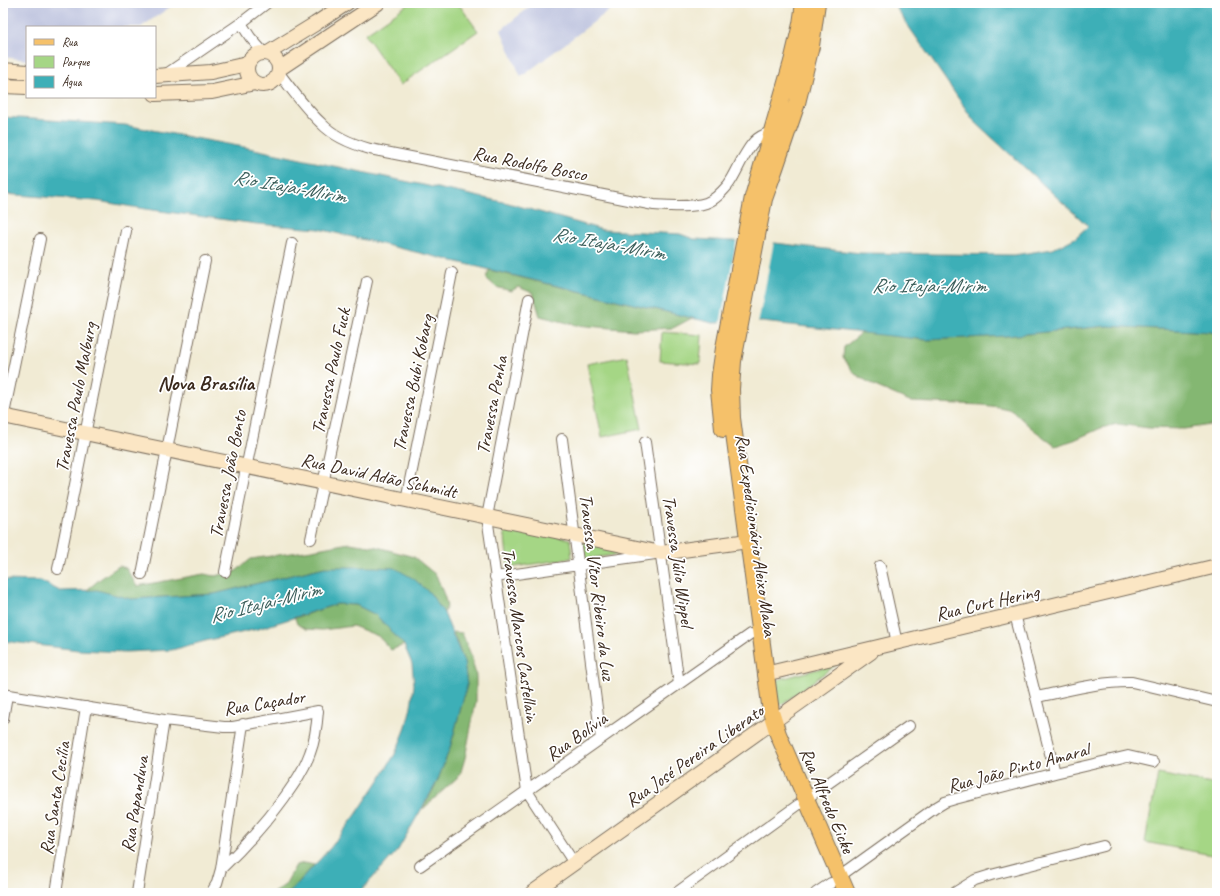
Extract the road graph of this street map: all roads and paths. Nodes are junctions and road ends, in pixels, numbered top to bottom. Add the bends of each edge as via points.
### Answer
1 (266, 3) edge
2 (347, 3) edge
3 (378, 3) edge
4 (804, 3) edge
5 (817, 3) edge
6 (241, 22) junction
7 (266, 53) junction
8 (792, 62) junction
9 (247, 64) junction
10 (3, 70) edge
11 (279, 71) junction
12 (26, 72) edge
13 (805, 72) junction
14 (160, 76) edge
15 (255, 83) junction
16 (3, 86) edge
17 (26, 88) edge
18 (156, 94) edge
19 (771, 132) junction
20 (758, 198) junction
21 (126, 231) dead end
22 (40, 238) dead end
23 (292, 243) dead end
24 (206, 261) dead end
25 (452, 273) dead end
26 (368, 281) dead end
27 (529, 299) dead end
28 (3, 417) edge
29 (85, 433) junction
30 (562, 439) dead end
31 (645, 442) dead end
32 (167, 450) junction
33 (246, 467) junction
34 (323, 483) junction
35 (406, 500) junction
36 (487, 517) junction
37 (575, 535) junction
38 (311, 539) dead end
39 (743, 542) junction
40 (661, 553) junction
41 (578, 565) junction
42 (880, 566) dead end
43 (1217, 566) edge
44 (58, 569) dead end
45 (225, 572) dead end
46 (142, 574) dead end
47 (495, 577) junction
48 (1015, 614) junction
49 (750, 634) junction
50 (898, 642) junction
51 (878, 647) junction
52 (765, 674) junction
53 (679, 684) junction
54 (5, 695) edge
55 (1036, 698) junction
56 (1217, 702) edge
57 (86, 707) junction
58 (3, 719) edge
59 (164, 720) junction
60 (243, 724) junction
61 (769, 724) junction
62 (909, 726) dead end
63 (601, 739) junction
64 (1154, 762) dead end
65 (1055, 773) junction
66 (527, 791) junction
67 (802, 802) junction
68 (1104, 846) dead end
69 (574, 863) junction
70 (420, 866) dead end
71 (221, 870) junction
72 (835, 884) edge
73 (56, 893) edge
74 (136, 893) edge
75 (211, 893) edge
76 (532, 893) edge
77 (676, 893) edge
78 (816, 893) edge
79 (847, 893) edge
80 (954, 893) edge

1 - 6 street
2 - 7 main road
3 - 11 main road
4 - 8 main road
5 - 13 main road
6 - 7 street via 250,37
6 - 14 street
7 - 9 main road via 252,57
7 - 11 main road via 275,58
8 - 13 main road
8 - 19 main road
9 - 14 main road via 212,72
9 - 15 main road via 248,77
10 - 12 main road
11 - 15 main road via 274,81 267,85
11 - 19 street, Rua Rodolfo Bosco via 321,124 354,145 654,205 707,203 728,185 751,144 761,135
13 - 20 main road via 776,168
15 - 18 main road via 212,92
16 - 17 main road
19 - 20 main road
20 - 39 main road, Rua Expedicionário Aleixo Maba via 729,349
21 - 29 street, Travessa Paulo Malburg
22 - 28 street
23 - 33 street, Travessa João Bento
24 - 32 street
25 - 35 street, Travessa Bubi Kobarg
26 - 34 street, Travessa Paulo Fuck
27 - 36 street, Travessa Penha
28 - 29 main road, Rua David Adão Schmidt
29 - 32 main road, Rua David Adão Schmidt
29 - 44 street, Travessa Paulo Malburg
30 - 37 street, Travessa Vítor Ribeiro da Luz
31 - 40 street, Travessa Júlio Wippel
32 - 33 main road, Rua David Adão Schmidt
32 - 46 street
33 - 34 main road, Rua David Adão Schmidt
33 - 45 street, Travessa João Bento
34 - 35 main road, Rua David Adão Schmidt
34 - 38 street, Travessa Paulo Fuck
35 - 36 main road, Rua David Adão Schmidt
36 - 37 main road, Rua David Adão Schmidt
36 - 47 street, Travessa Marcos Castellain
37 - 40 main road, Rua David Adão Schmidt
37 - 41 street, Travessa Vítor Ribeiro da Luz
39 - 40 main road, Rua David Adão Schmidt
39 - 49 main road, Rua Expedicionário Aleixo Maba
39 - 52 main road, Rua Expedicionário Aleixo Maba
40 - 41 street
40 - 53 street, Travessa Júlio Wippel
41 - 47 street
41 - 63 street, Travessa Vítor Ribeiro da Luz
42 - 50 street
43 - 48 main road, Rua Curt Hering
47 - 66 street, Travessa Marcos Castellain
48 - 50 main road, Rua Curt Hering
48 - 55 street
49 - 53 street, Rua Bolívia
49 - 61 main road, Rua Expedicionário Aleixo Maba via 760,706
50 - 51 main road, Rua Curt Hering
51 - 52 main road, Rua Curt Hering
51 - 61 main road, Rua José Pereira Liberato
52 - 61 main road, Rua Expedicionário Aleixo Maba
53 - 63 street, Rua Bolívia
54 - 57 street, Rua Caçador
54 - 58 street
55 - 56 street via 1120,681
55 - 65 street
57 - 59 street, Rua Caçador
57 - 73 street, Rua Santa Cecília
59 - 60 street, Rua Caçador via 224,727
59 - 74 street, Rua Papanduva
60 - 71 street
60 - 71 street, Rua Caçador via 318,711 310,752 299,777 266,821
61 - 67 main road, Rua Alfredo Eicke
61 - 69 main road, Rua José Pereira Liberato
62 - 67 street
63 - 66 street, Rua Bolívia
64 - 65 street, Rua João Pinto Amaral via 1128,756
65 - 72 street, Rua João Pinto Amaral via 946,802
66 - 69 street, Travessa Marcos Castellain
66 - 70 street, Rua Bolívia
67 - 72 main road, Rua Alfredo Eicke
67 - 77 street
68 - 80 street via 975,880
69 - 76 main road, Rua José Pereira Liberato
71 - 75 street
72 - 78 street, Rua João Pinto Amaral
72 - 79 main road, Rua Alfredo Eicke

